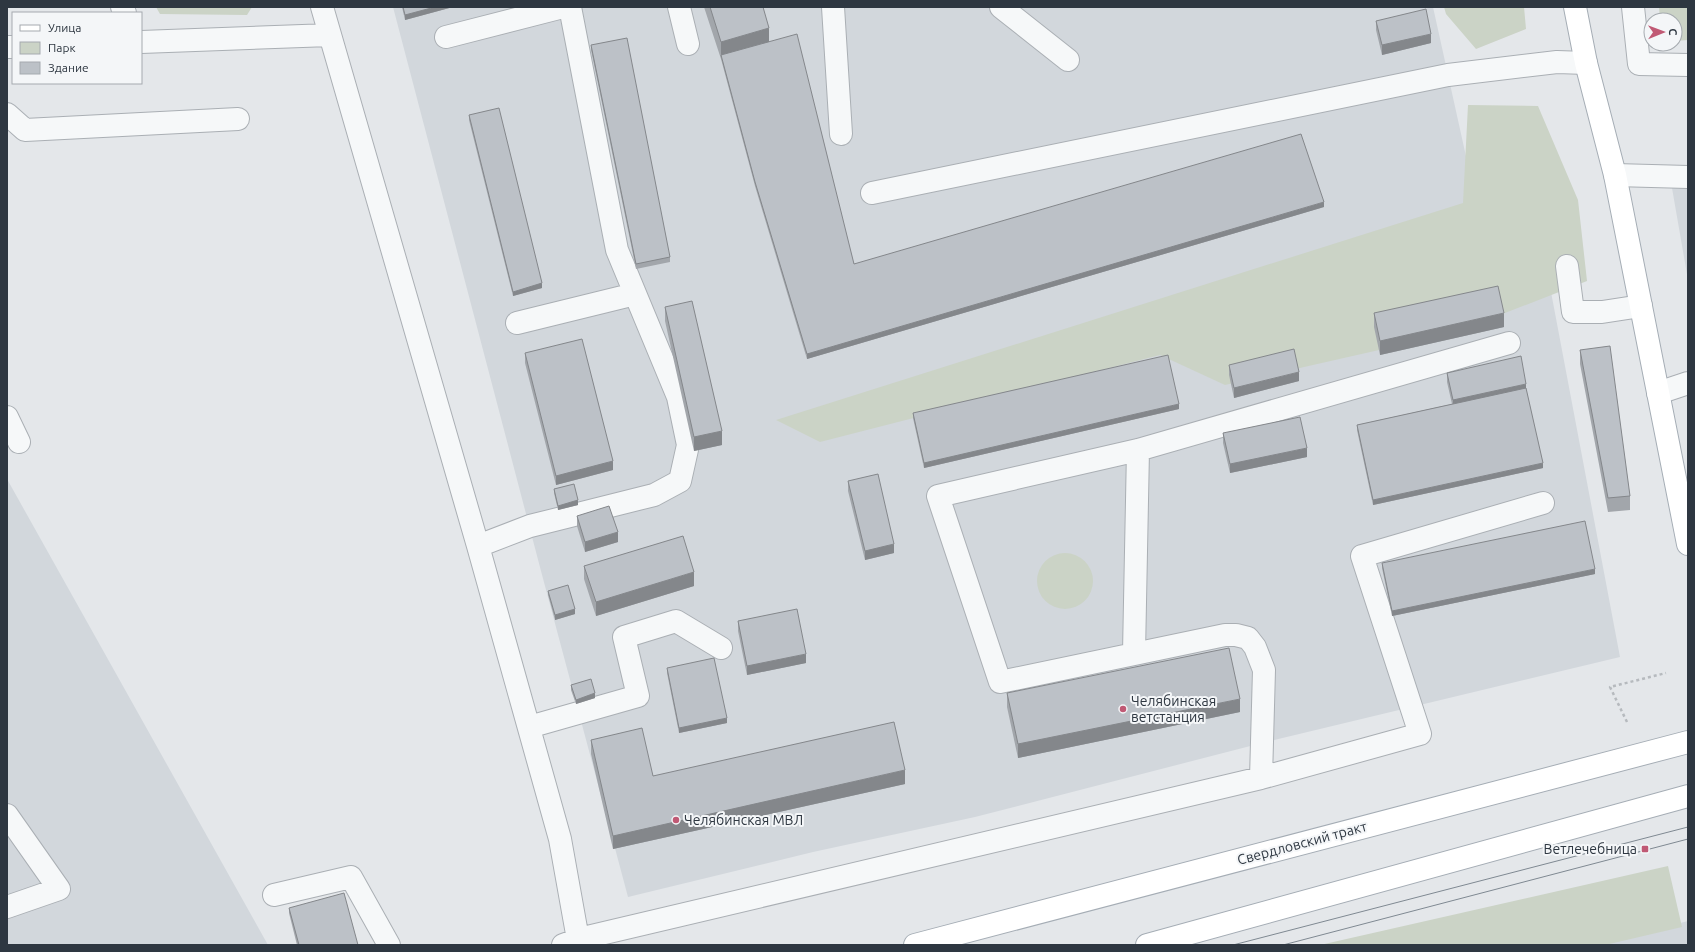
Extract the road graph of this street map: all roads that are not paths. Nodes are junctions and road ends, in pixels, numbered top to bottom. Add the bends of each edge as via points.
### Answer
1 (322, 7) edge
2 (563, 7) edge
3 (570, 7) edge
4 (679, 7) edge
5 (833, 7) edge
6 (1000, 7) edge
7 (1575, 7) edge
8 (1633, 7) edge
9 (330, 35) junction
10 (446, 37) dead end
11 (142, 42) edge
12 (688, 44) dead end
13 (1068, 60) dead end
14 (1586, 63) junction
15 (1688, 65) edge
16 (7, 114) edge
17 (238, 119) dead end
18 (841, 134) dead end
19 (1615, 175) junction
20 (1688, 177) edge
21 (872, 193) dead end
22 (1567, 266) dead end
23 (636, 294) junction
24 (1640, 306) junction
25 (517, 323) dead end
26 (1509, 343) dead end
27 (1688, 383) edge
28 (1658, 393) junction
29 (7, 416) edge
30 (19, 442) dead end
31 (1138, 450) junction
32 (1671, 456) junction
33 (1688, 494) edge
34 (1543, 503) dead end
35 (1688, 544) edge
36 (478, 546) junction
37 (721, 648) dead end
38 (1134, 653) junction
39 (529, 727) junction
40 (1688, 742) edge
41 (1261, 778) junction
42 (1688, 796) edge
43 (7, 815) edge
44 (274, 895) dead end
45 (7, 907) edge
46 (574, 943) edge
47 (389, 945) edge
48 (915, 945) edge
49 (1147, 945) edge

1 - 9 lane
2 - 10 lane
3 - 23 lane via 618,250
4 - 12 lane
5 - 18 lane
6 - 13 lane
7 - 14 main road
8 - 15 lane via 1640,64
9 - 11 lane
9 - 36 lane
14 - 19 main road
14 - 21 lane via 1557,62 1448,75
16 - 17 lane via 24,130
19 - 20 lane
19 - 24 main road
22 - 24 lane via 1573,312 1602,312
23 - 25 lane
23 - 36 lane via 678,397 688,445 680,481 654,495 530,526
24 - 28 main road
26 - 31 lane
27 - 28 lane
28 - 32 main road
29 - 30 lane
31 - 38 lane
31 - 38 lane via 938,496 1000,682
32 - 33 main road
32 - 35 main road
34 - 41 lane via 1362,556 1420,734
36 - 39 lane
37 - 39 lane via 676,621 624,637 638,696
38 - 41 lane via 1225,635 1248,638 1255,647 1264,670
39 - 46 lane via 560,839
40 - 48 main road, Свердловский тракт
41 - 46 lane
42 - 49 main road
43 - 45 lane via 59,889
44 - 47 lane via 351,877

